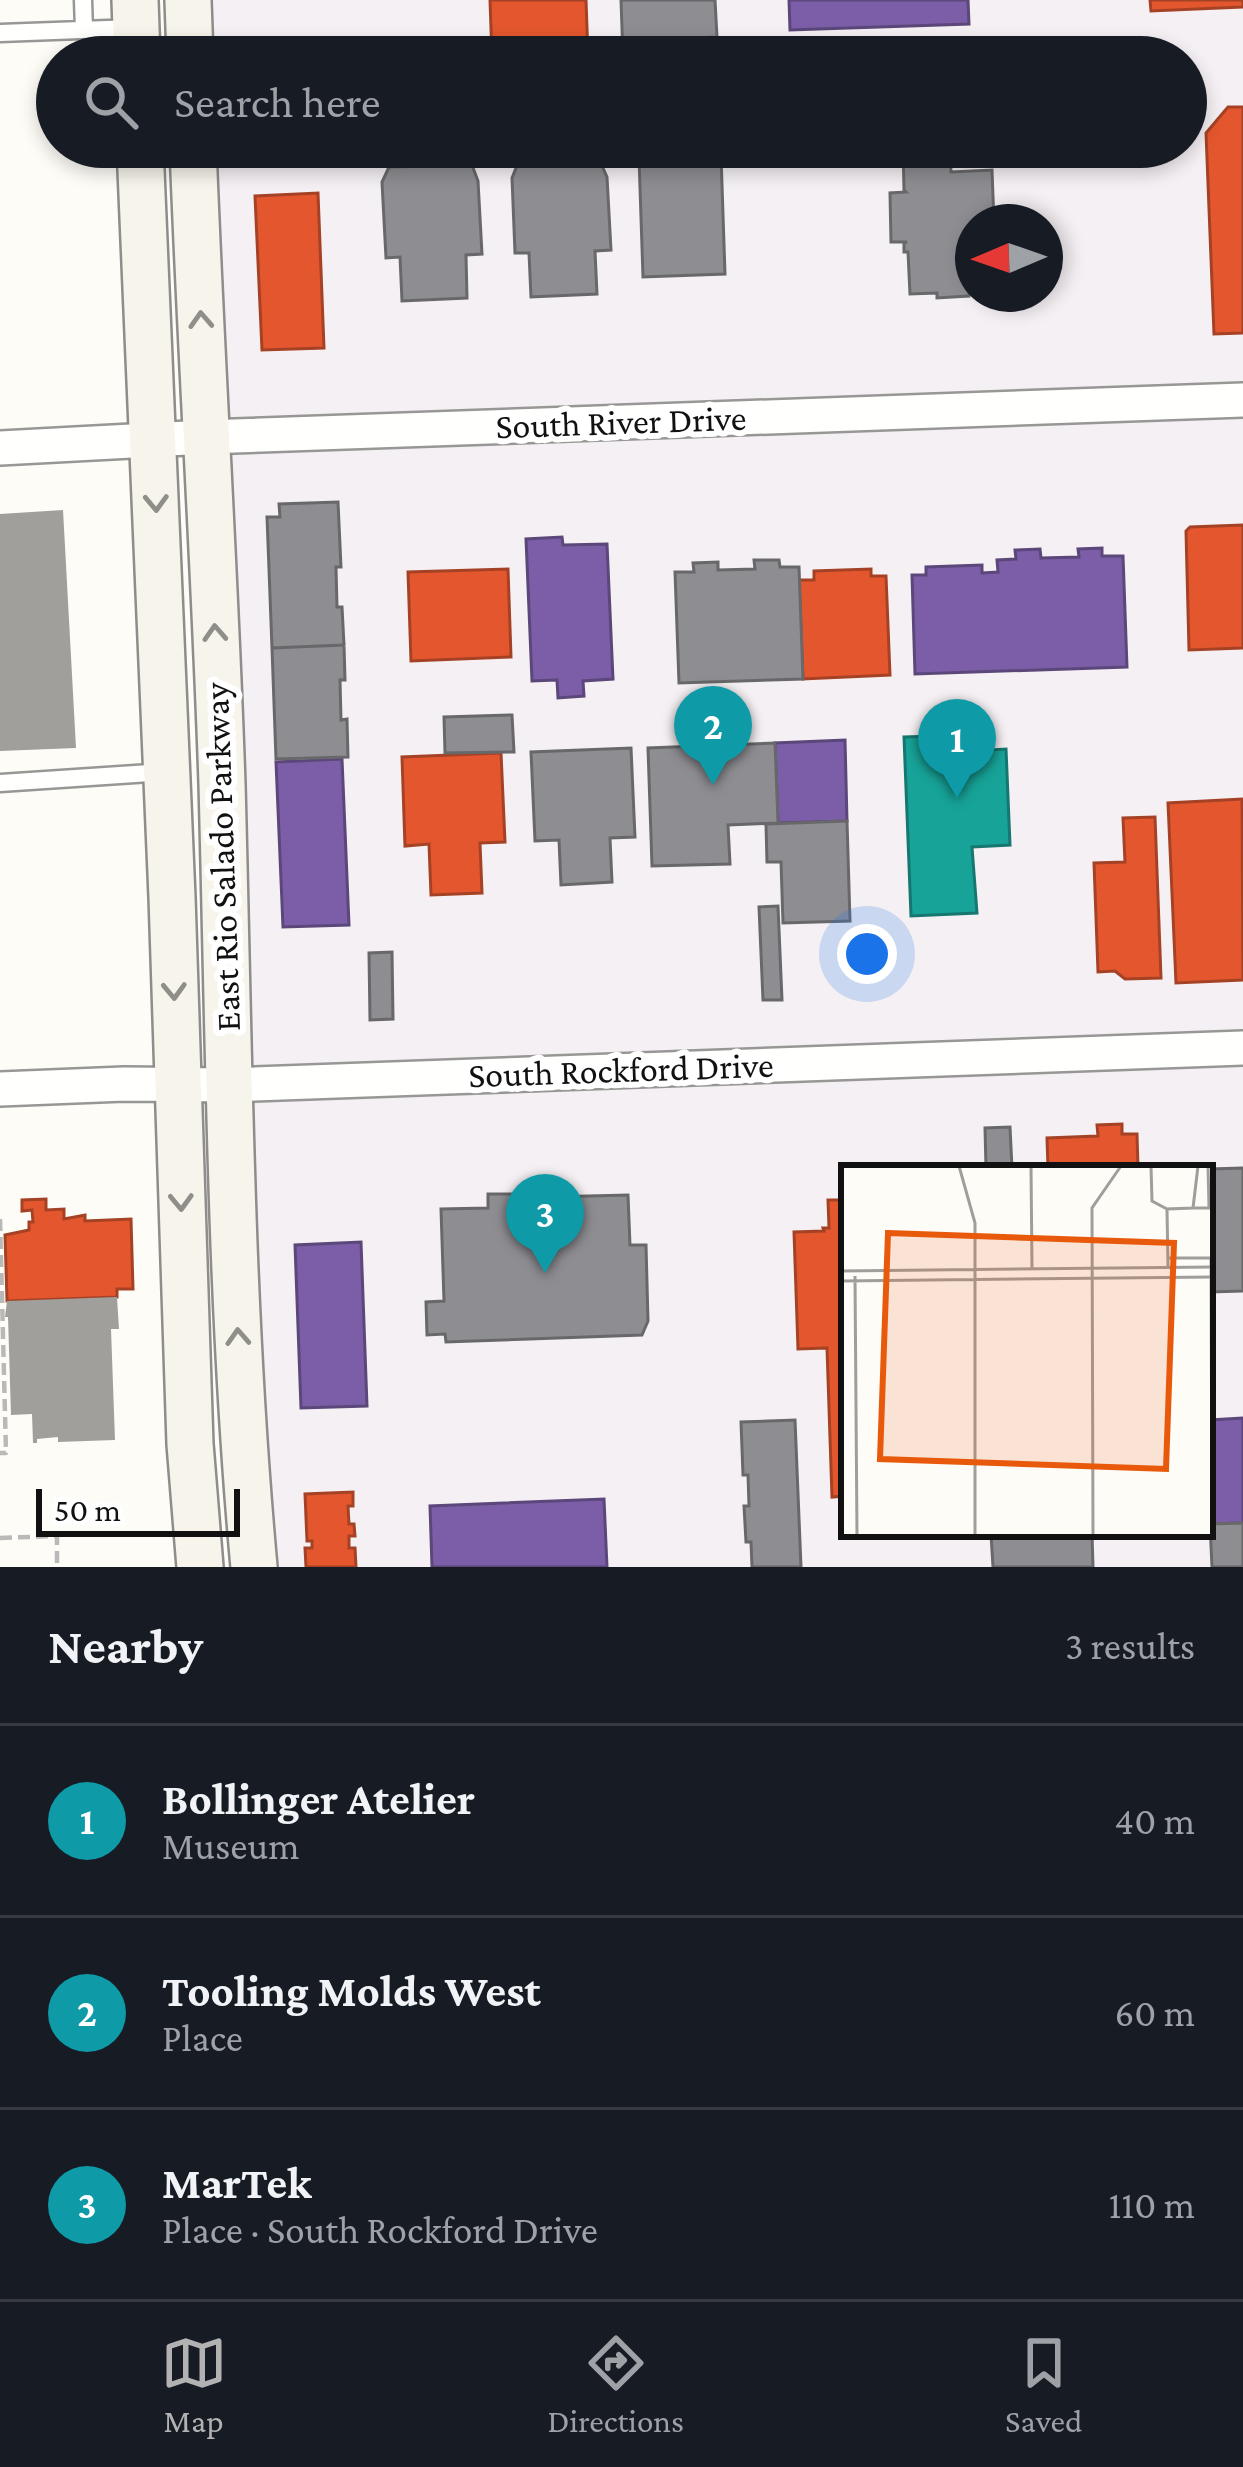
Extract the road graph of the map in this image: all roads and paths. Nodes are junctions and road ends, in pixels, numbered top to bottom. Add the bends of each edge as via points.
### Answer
1 (82, 0) edge
2 (188, 0) edge
3 (136, 28) edge
4 (83, 30) junction
5 (0, 33) edge
6 (189, 36) edge
7 (141, 168) edge
8 (195, 168) edge
9 (1243, 400) edge
10 (206, 437) junction
11 (154, 440) junction
12 (0, 448) edge
13 (166, 772) junction
14 (0, 783) edge
15 (1243, 1048) edge
16 (177, 1085) junction
17 (228, 1085) junction
18 (0, 1089) edge
19 (0, 1219) edge
20 (1, 1290) edge
21 (0, 1454) edge
22 (0, 1538) edge
23 (57, 1567) edge
24 (200, 1567) edge
25 (254, 1567) edge

1 - 4 lane
2 - 6 main road
3 - 4 lane
4 - 5 lane
7 - 11 main road, East Rio Salado Parkway
10 -> 8 main road, East Rio Salado Parkway
9 - 10 street, South River Drive
10 - 11 street, South River Drive
17 -> 10 main road, East Rio Salado Parkway
11 - 12 street, South River Drive
11 -> 13 main road, East Rio Salado Parkway
13 - 14 lane
13 -> 16 main road, East Rio Salado Parkway
15 - 17 street, South Rockford Drive
16 - 17 street, South Rockford Drive
16 - 18 street, South Rockford Drive
16 -> 24 main road, East Rio Salado Parkway
25 -> 17 main road, East Rio Salado Parkway
19 - 20 path
20 - 21 path
22 - 23 path via 57,1536

